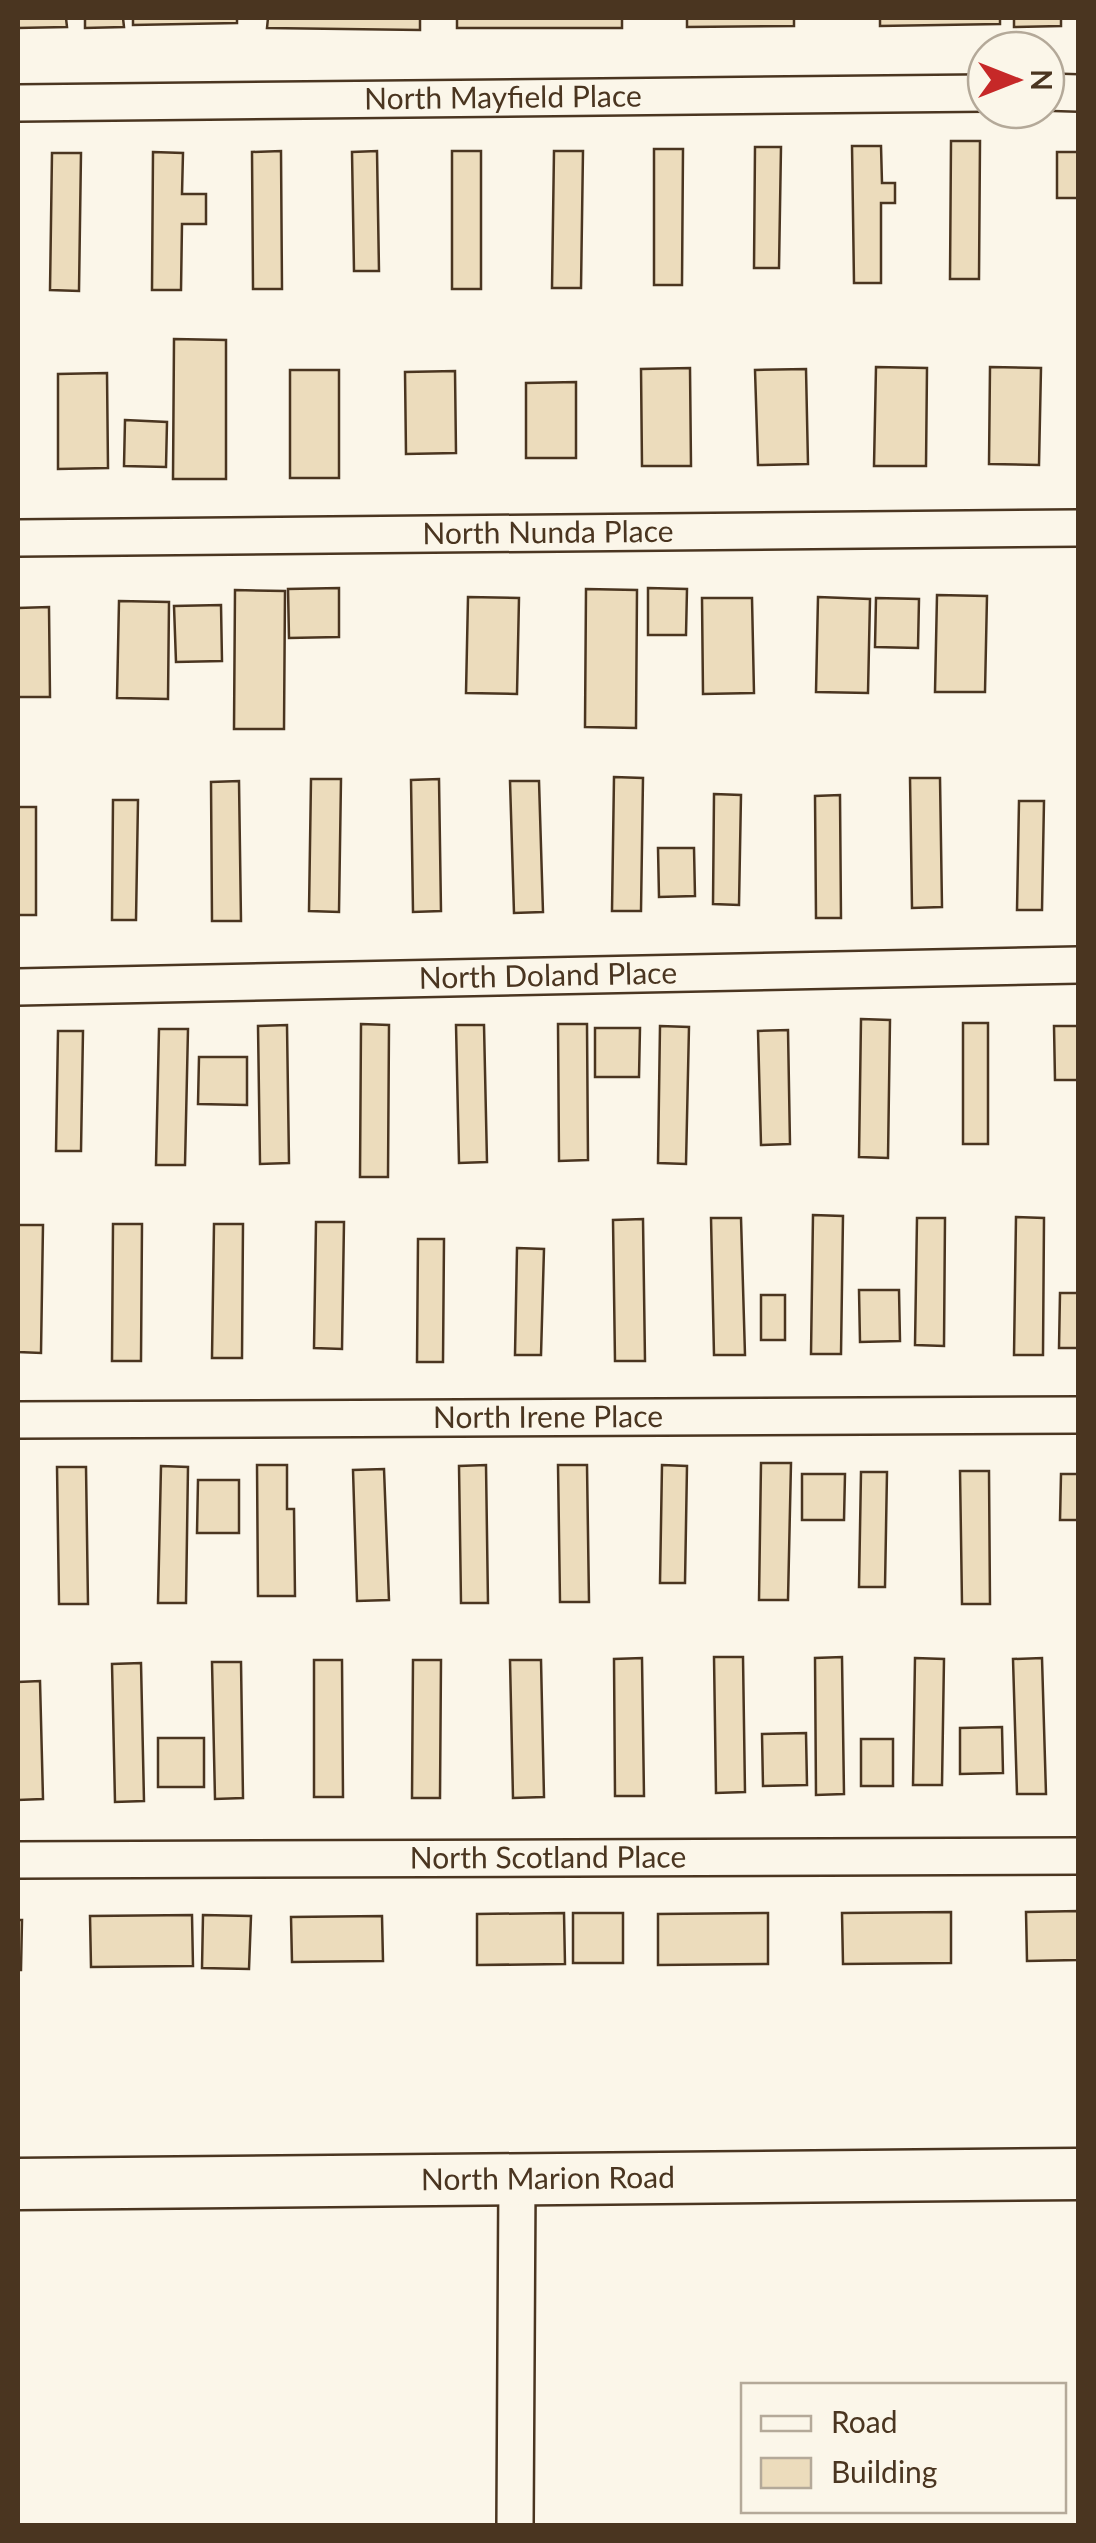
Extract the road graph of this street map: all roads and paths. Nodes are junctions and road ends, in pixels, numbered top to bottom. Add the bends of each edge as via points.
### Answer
1 (966, 93) edge
2 (18, 103) edge
3 (1078, 528) edge
4 (18, 538) edge
5 (1078, 965) edge
6 (18, 987) edge
7 (1078, 1416) edge
8 (18, 1420) edge
9 (1078, 1856) edge
10 (18, 1860) edge
11 (1078, 2174) edge
12 (516, 2181) junction
13 (18, 2184) edge
14 (514, 2526) edge

1 - 2 street, North Mayfield Place
3 - 4 street, North Nunda Place
5 - 6 street, North Doland Place
7 - 8 street, North Irene Place
9 - 10 street, North Scotland Place
11 - 12 main road, North Marion Road
12 - 13 main road, North Marion Road
12 - 14 street

